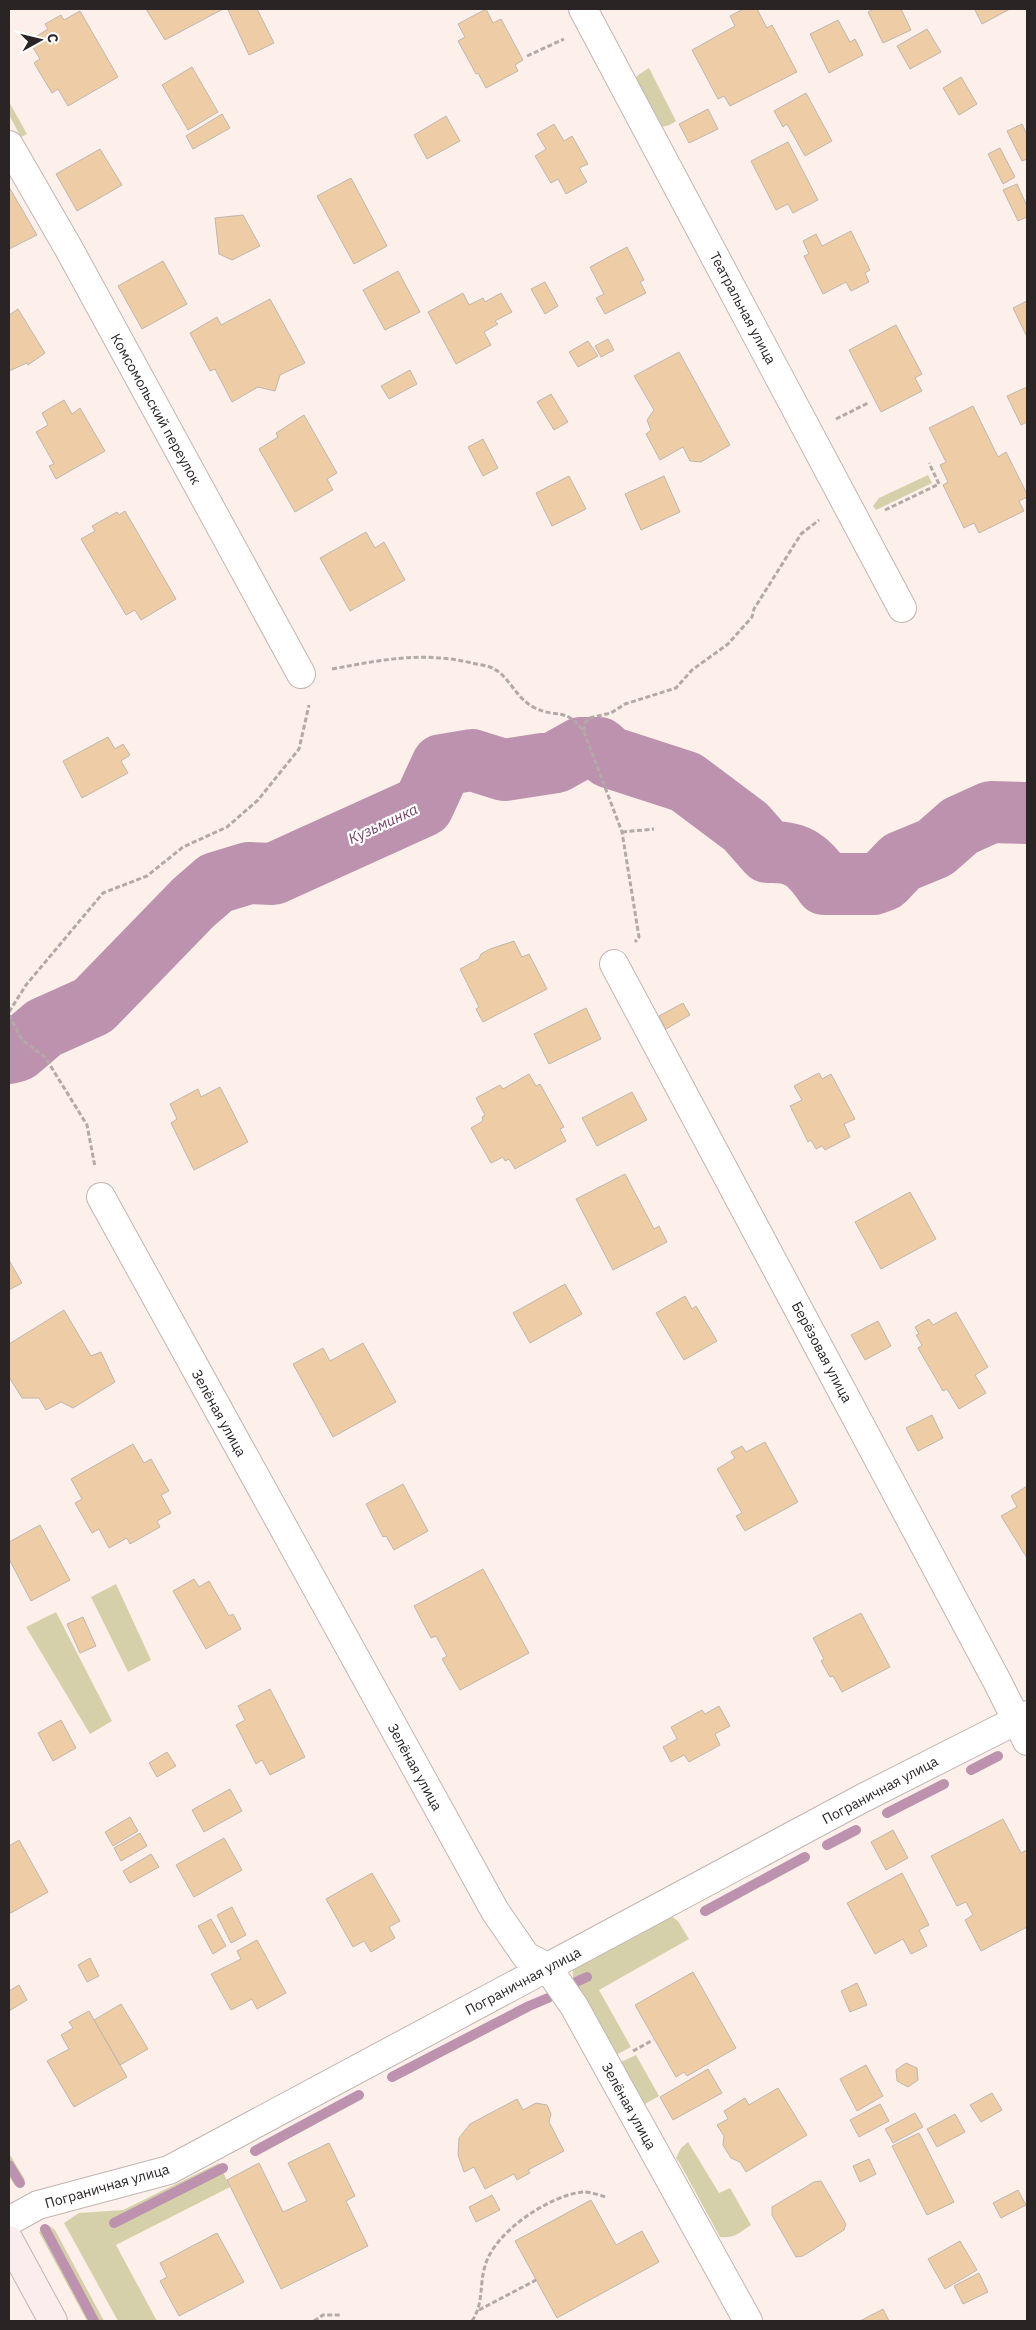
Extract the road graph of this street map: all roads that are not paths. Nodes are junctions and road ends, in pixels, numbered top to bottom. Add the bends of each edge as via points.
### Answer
1 (583, 9) edge
2 (9, 145) edge
3 (902, 608) dead end
4 (301, 674) road end
5 (614, 964) road end
6 (101, 1197) road end
7 (1023, 1725) edge
8 (547, 1967) junction
9 (9, 2221) edge
10 (9, 2240) edge
11 (53, 2321) edge
12 (748, 2321) edge

1 - 3 street, Театральная улица
2 - 4 street, Комсомольский переулок
5 - 7 street, Берёзовая улица
6 - 8 street, Зелёная улица via 495,1911 526,1956
7 - 8 street, Пограничная улица via 863,1798
8 - 9 street, Пограничная улица via 169,2170 38,2205
8 - 12 street, Зелёная улица via 574,2006
10 - 11 main road

